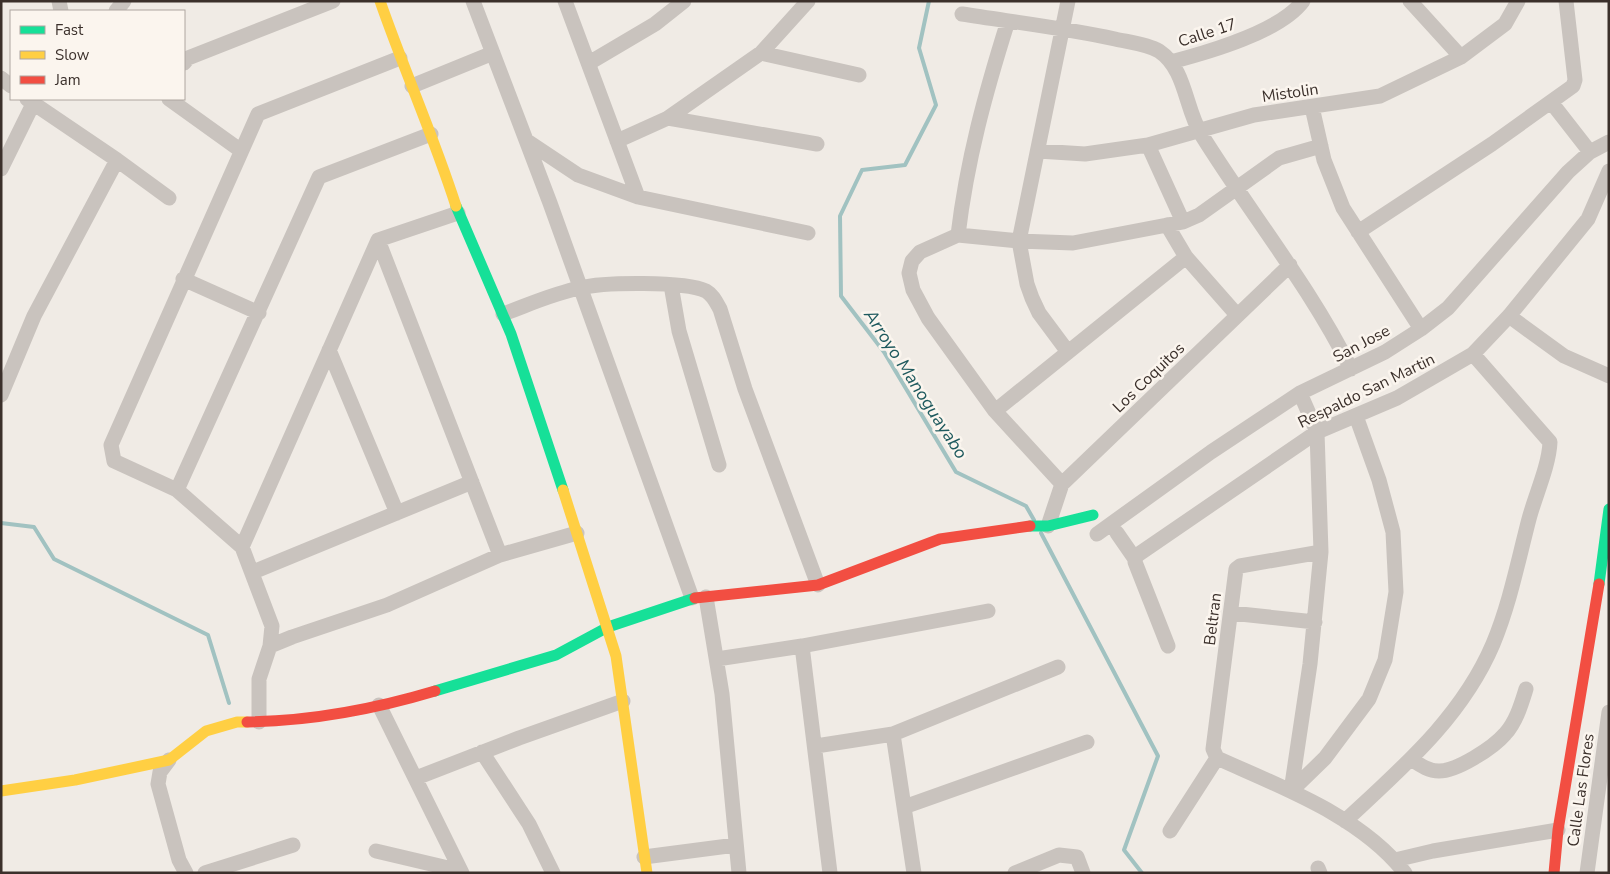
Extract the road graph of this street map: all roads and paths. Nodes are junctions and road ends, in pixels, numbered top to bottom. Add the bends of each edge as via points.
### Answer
1 (333, 1) edge
2 (380, 1) edge
3 (473, 1) edge
4 (566, 1) edge
5 (684, 1) edge
6 (808, 1) edge
7 (1068, 1) edge
8 (1303, 1) edge
9 (1410, 1) edge
10 (1518, 1) edge
11 (1566, 1) edge
12 (962, 14) dead end
13 (1008, 21) junction
14 (1064, 28) junction
15 (761, 52) junction
16 (493, 53) junction
17 (1461, 57) junction
18 (400, 58) junction
19 (185, 62) edge
20 (1172, 62) junction
21 (589, 63) junction
22 (859, 75) dead end
23 (412, 86) junction
24 (170, 100) edge
25 (30, 102) edge
26 (1551, 102) junction
27 (1312, 107) junction
28 (668, 118) junction
29 (1199, 131) junction
30 (431, 134) junction
31 (527, 141) junction
32 (617, 141) junction
33 (1609, 142) edge
34 (817, 144) dead end
35 (1148, 145) junction
36 (1321, 146) junction
37 (240, 150) junction
38 (1038, 151) junction
39 (1590, 152) junction
40 (117, 160) junction
41 (1, 169) edge
42 (1609, 171) edge
43 (1236, 188) junction
44 (638, 197) junction
45 (169, 198) dead end
46 (458, 213) junction
47 (1183, 222) junction
48 (1167, 225) junction
49 (1358, 232) junction
50 (808, 233) dead end
51 (958, 236) junction
52 (378, 240) junction
53 (1019, 242) junction
54 (1186, 257) junction
55 (1290, 265) junction
56 (184, 279) junction
57 (672, 285) junction
58 (580, 287) junction
59 (259, 313) junction
60 (503, 314) junction
61 (1237, 315) junction
62 (1509, 316) junction
63 (1420, 329) junction
64 (329, 350) junction
65 (1068, 352) junction
66 (1473, 354) junction
67 (1351, 369) junction
68 (1609, 376) edge
69 (1300, 393) junction
70 (1, 395) edge
71 (995, 411) junction
72 (1356, 416) junction
73 (1317, 432) junction
74 (719, 465) dead end
75 (472, 482) junction
76 (1062, 484) junction
77 (177, 490) junction
78 (1609, 509) edge
79 (397, 513) junction
80 (1093, 515) dead end
81 (1048, 526) junction
82 (577, 533) junction
83 (1117, 533) dead end
84 (1097, 534) dead end
85 (242, 547) junction
86 (1321, 552) junction
87 (500, 555) junction
88 (1136, 557) junction
89 (253, 572) junction
90 (818, 585) junction
91 (699, 597) junction
92 (988, 611) dead end
93 (1231, 613) junction
94 (1315, 622) junction
95 (608, 627) junction
96 (270, 646) junction
97 (802, 646) junction
98 (1168, 646) dead end
99 (716, 659) junction
100 (1058, 667) dead end
101 (1526, 689) dead end
102 (623, 701) junction
103 (379, 705) junction
104 (1609, 712) edge
105 (259, 722) junction
106 (1607, 733) edge
107 (893, 734) junction
108 (1087, 742) dead end
109 (816, 746) junction
110 (482, 752) junction
111 (1217, 758) junction
112 (1411, 759) junction
113 (169, 760) junction
114 (416, 778) junction
115 (1, 791) edge
116 (1291, 791) junction
117 (904, 807) junction
118 (1345, 820) junction
119 (1601, 827) edge
120 (1558, 830) junction
121 (1170, 831) dead end
122 (292, 845) dead end
123 (736, 845) junction
124 (376, 850) dead end
125 (644, 857) junction
126 (1395, 860) junction
127 (462, 872) edge
128 (186, 873) edge
129 (205, 873) edge
130 (553, 873) edge
131 (646, 873) edge
132 (739, 873) edge
133 (830, 873) edge
134 (914, 873) edge
135 (1015, 873) edge
136 (1083, 873) edge
137 (1405, 873) edge
138 (1554, 873) edge
139 (1587, 873) edge

1 - 19 street via 224,43
2 - 18 street
3 - 16 street
4 - 21 street
5 - 21 street via 655,24
6 - 15 street
7 - 14 street
8 - 20 street, Calle 17 via 1297,9 1235,43
9 - 17 street
10 - 17 street, Mistolin via 1505,24
11 - 26 street via 1575,83
12 - 13 street
13 - 14 street
13 - 51 street via 986,90 965,180
14 - 20 street via 1158,50
14 - 38 street
15 - 22 street
15 - 28 street
16 - 23 street
16 - 31 street
17 - 27 street, Mistolin via 1380,96
18 - 23 street
18 - 37 street via 258,114
20 - 29 street
21 - 32 street
23 - 30 street
24 - 37 street
25 - 40 street
25 - 41 street
26 - 39 street
26 - 49 street
27 - 29 street, Mistolin via 1254,115
27 - 36 street
28 - 32 street
28 - 34 street
29 - 35 street, Mistolin
29 - 43 street
30 - 46 street
30 - 59 street via 319,177
31 - 44 street via 578,175
31 - 58 street
32 - 44 street
33 - 39 street, San Jose
35 - 38 street, Mistolin via 1085,154
35 - 47 street
36 - 43 street via 1279,158
36 - 49 street via 1343,208
37 - 56 street
38 - 53 street
39 - 63 street, San Jose via 1568,172 1448,308
40 - 45 street
40 - 70 street via 34,316
42 - 62 street, Respaldo San Martin via 1588,219
43 - 47 street
43 - 55 street
44 - 50 street
46 - 52 street
46 - 60 street
47 - 48 street
48 - 53 street via 1073,243
48 - 54 street
49 - 63 street
51 - 53 street
51 - 71 street via 920,252 912,261 909,273 913,290 928,318
52 - 64 street
52 - 75 street
53 - 65 street via 1032,298
54 - 61 street
54 - 65 street
55 - 61 street, Los Coquitos
55 - 67 street via 1332,331
56 - 59 street
56 - 77 street via 111,445 114,461
57 - 58 street
57 - 74 street via 679,331
57 - 90 street via 706,292 720,309 748,398
58 - 60 street
58 - 91 street
59 - 77 street
60 - 82 street
61 - 76 street, Los Coquitos
62 - 66 street, Respaldo San Martin
62 - 68 street via 1564,356
63 - 67 street, San Jose
64 - 79 street
64 - 85 street
65 - 71 street
66 - 72 street, Respaldo San Martin via 1397,398
66 - 112 street via 1548,438 1550,446 1508,600 1492,644 1474,680 1451,713
67 - 69 street, San Jose
69 - 73 street
69 - 84 street, San Jose
71 - 76 street
72 - 73 street, Respaldo San Martin
72 - 116 street via 1393,532 1396,592 1385,660 1369,699 1325,758
73 - 86 street
73 - 88 street, Respaldo San Martin
75 - 79 street
75 - 87 street
76 - 81 street, Los Coquitos
77 - 85 street
78 - 120 street via 1597,603
79 - 89 street
80 - 81 street
81 - 90 street via 1025,526 940,538
82 - 87 street
82 - 95 street
83 - 88 street
85 - 89 street
86 - 93 street, Beltran via 1240,566 1234,574
86 - 94 street
87 - 96 street via 387,605
88 - 98 street
89 - 96 street via 272,626
90 - 91 street
91 - 95 street
91 - 99 street
92 - 97 street
93 - 94 street
93 - 111 street, Beltran via 1213,749
94 - 116 street
95 - 102 street
95 - 103 street via 556,655 406,700
96 - 105 street via 258,679
97 - 99 street
97 - 109 street
99 - 123 street
100 - 107 street
101 - 112 street via 1515,720 1492,746 1454,768 1439,771 1426,769
102 - 110 street
102 - 125 street
103 - 105 street via 286,721
103 - 114 street
104 - 106 street, Calle Las Flores
105 - 113 street via 237,722 206,731
106 - 119 street, Calle Las Flores
107 - 109 street
107 - 117 street
108 - 117 street
109 - 133 street
110 - 114 street
110 - 130 street via 529,824
111 - 116 street
111 - 121 street
112 - 118 street
113 - 115 street via 75,780
113 - 128 street via 160,772 158,784
114 - 127 street
116 - 118 street
117 - 134 street
118 - 126 street
119 - 139 street, Calle Las Flores
120 - 126 street
120 - 138 street
122 - 129 street
123 - 125 street
123 - 132 street
124 - 127 street
125 - 131 street
126 - 137 street
135 - 136 street via 1059,855 1077,857

